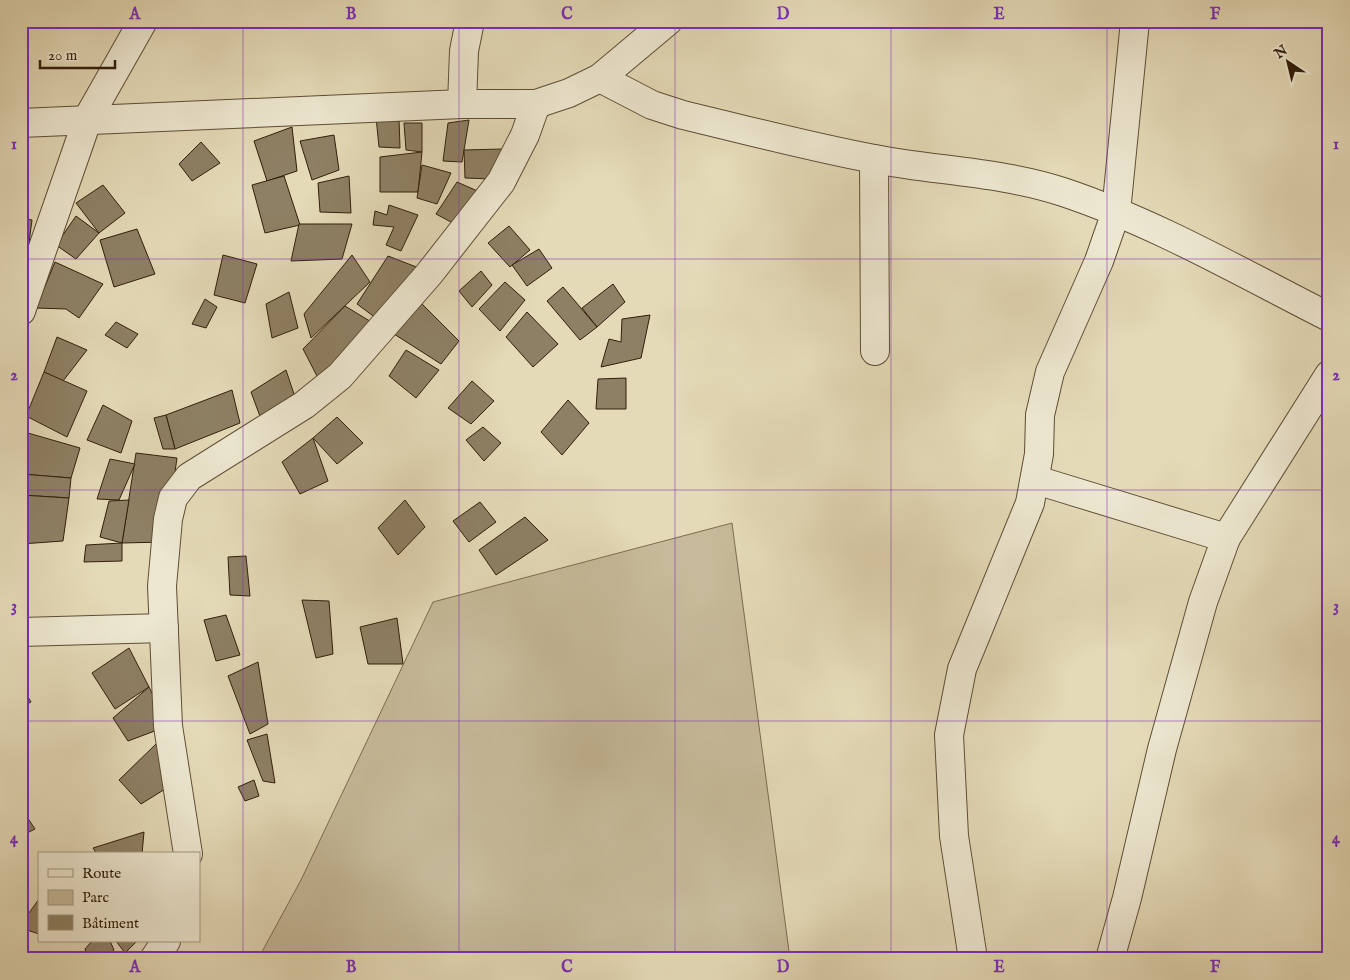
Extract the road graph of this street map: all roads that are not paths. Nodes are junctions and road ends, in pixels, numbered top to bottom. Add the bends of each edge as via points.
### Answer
1 (143, 21) edge
2 (470, 21) edge
3 (668, 21) edge
4 (1135, 21) edge
5 (600, 78) junction
6 (462, 104) junction
7 (536, 104) junction
8 (88, 118) junction
9 (21, 122) edge
10 (874, 159) junction
11 (1116, 212) junction
12 (21, 311) edge
13 (1329, 318) edge
14 (875, 351) dead end
15 (1329, 375) edge
16 (1036, 480) junction
17 (1226, 538) junction
18 (164, 628) junction
19 (21, 632) edge
20 (188, 852) edge
21 (165, 942) edge
22 (154, 959) edge
23 (973, 959) edge
24 (1110, 959) edge

1 - 8 street
2 - 6 street via 464,51
3 - 5 street
4 - 11 street
5 - 7 street
5 - 10 street via 652,105 683,115
6 - 7 street
6 - 8 street
7 - 18 street via 525,135 501,182 429,274 340,376 304,405 189,477 173,498 164,550
8 - 9 street
8 - 12 street
10 - 11 street via 1008,177
10 - 14 street
11 - 13 street via 1194,248
11 - 16 street via 1100,261 1050,372 1040,415
15 - 17 street
16 - 17 street
16 - 23 street via 1022,524 962,669 949,735 954,836
17 - 24 street via 1203,602 1164,740
18 - 19 street
18 - 20 street via 168,726
21 - 22 street

